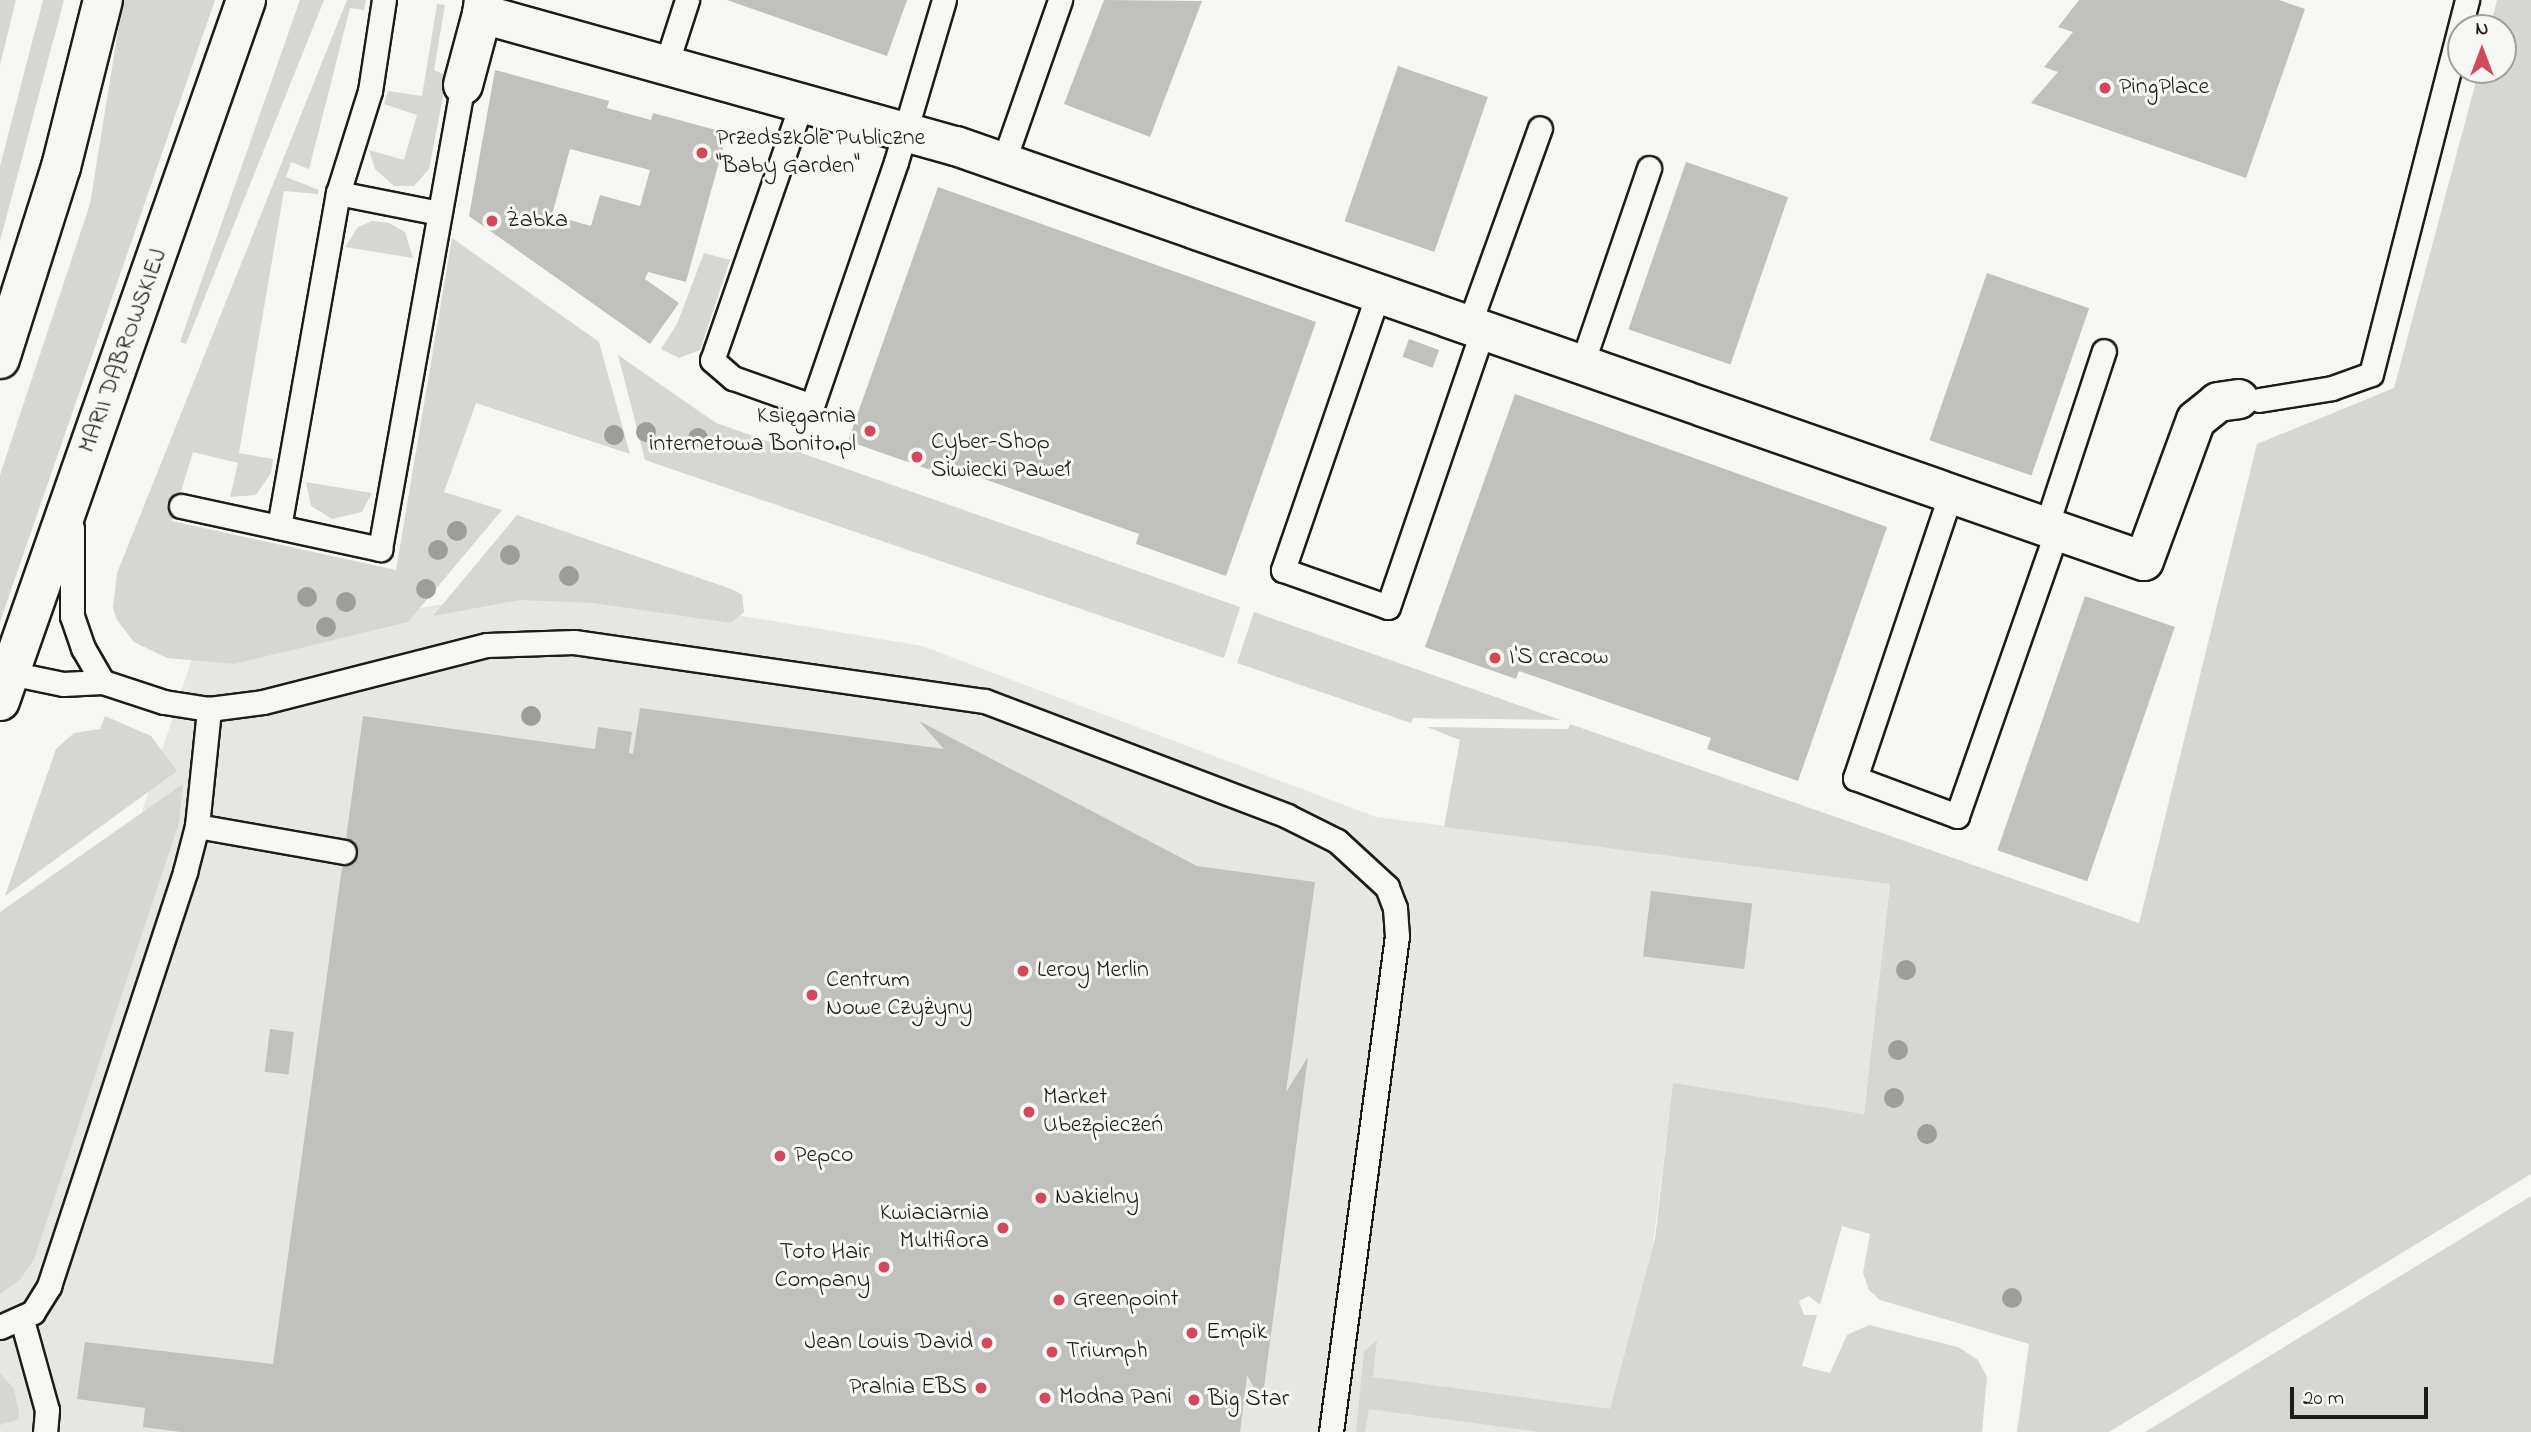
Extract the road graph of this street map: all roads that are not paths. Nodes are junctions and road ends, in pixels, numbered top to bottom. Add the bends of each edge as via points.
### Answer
1 (103, 0) edge
2 (246, 0) edge
3 (384, 0) edge
4 (687, 0) edge
5 (944, 0) edge
6 (1060, 0) edge
7 (2467, 0) edge
8 (483, 7) edge
9 (666, 65) junction
10 (463, 85) joint
11 (801, 105) junction
12 (1540, 128) dead end
13 (904, 131) junction
14 (1003, 163) junction
15 (1649, 168) dead end
16 (338, 193) junction
17 (439, 213) junction
18 (1378, 294) junction
19 (1476, 328) junction
20 (2104, 351) dead end
21 (0, 359) edge
22 (1581, 364) junction
23 (2249, 399) joint
24 (74, 490) junction
25 (1951, 493) junction
26 (181, 506) dead end
27 (279, 527) junction
28 (2052, 529) junction
29 (3, 681) edge
30 (103, 682) junction
31 (209, 709) junction
32 (197, 826) junction
33 (344, 852) dead end
34 (22, 1320) junction
35 (0, 1327) edge
36 (45, 1432) edge
37 (1331, 1432) edge

1 - 21 street via 61,167
2 - 24 street, MARII DĄBROWSKIEJ
3 - 16 lane via 370,91
4 - 9 lane
5 - 13 lane
6 - 14 lane
7 - 23 lane via 2371,374 2332,388
8 - 9 street
8 - 10 street
9 - 11 street
10 - 17 lane
11 - 13 street
11 - 13 lane via 712,360 733,378 812,406
12 - 19 lane
13 - 14 street
14 - 18 street
15 - 22 lane
16 - 17 lane
16 - 27 lane
17 - 27 lane via 380,549
18 - 19 street
18 - 19 lane via 1283,570 1388,607
19 - 22 street
20 - 28 lane
22 - 25 street
23 - 28 street via 2218,402 2196,420 2144,561
24 - 29 street, MARII DĄBROWSKIEJ
24 - 30 lane via 69,601 83,648
25 - 28 street
25 - 28 lane via 1855,778 1957,816
26 - 27 lane
29 - 30 lane
30 - 31 lane via 164,702
31 - 32 lane
31 - 37 lane via 263,702 487,645 574,642 985,701 1286,816 1337,841 1387,887 1395,908 1397,936
32 - 33 lane
32 - 34 lane via 49,1286 40,1305
34 - 35 lane
34 - 36 lane via 47,1409

